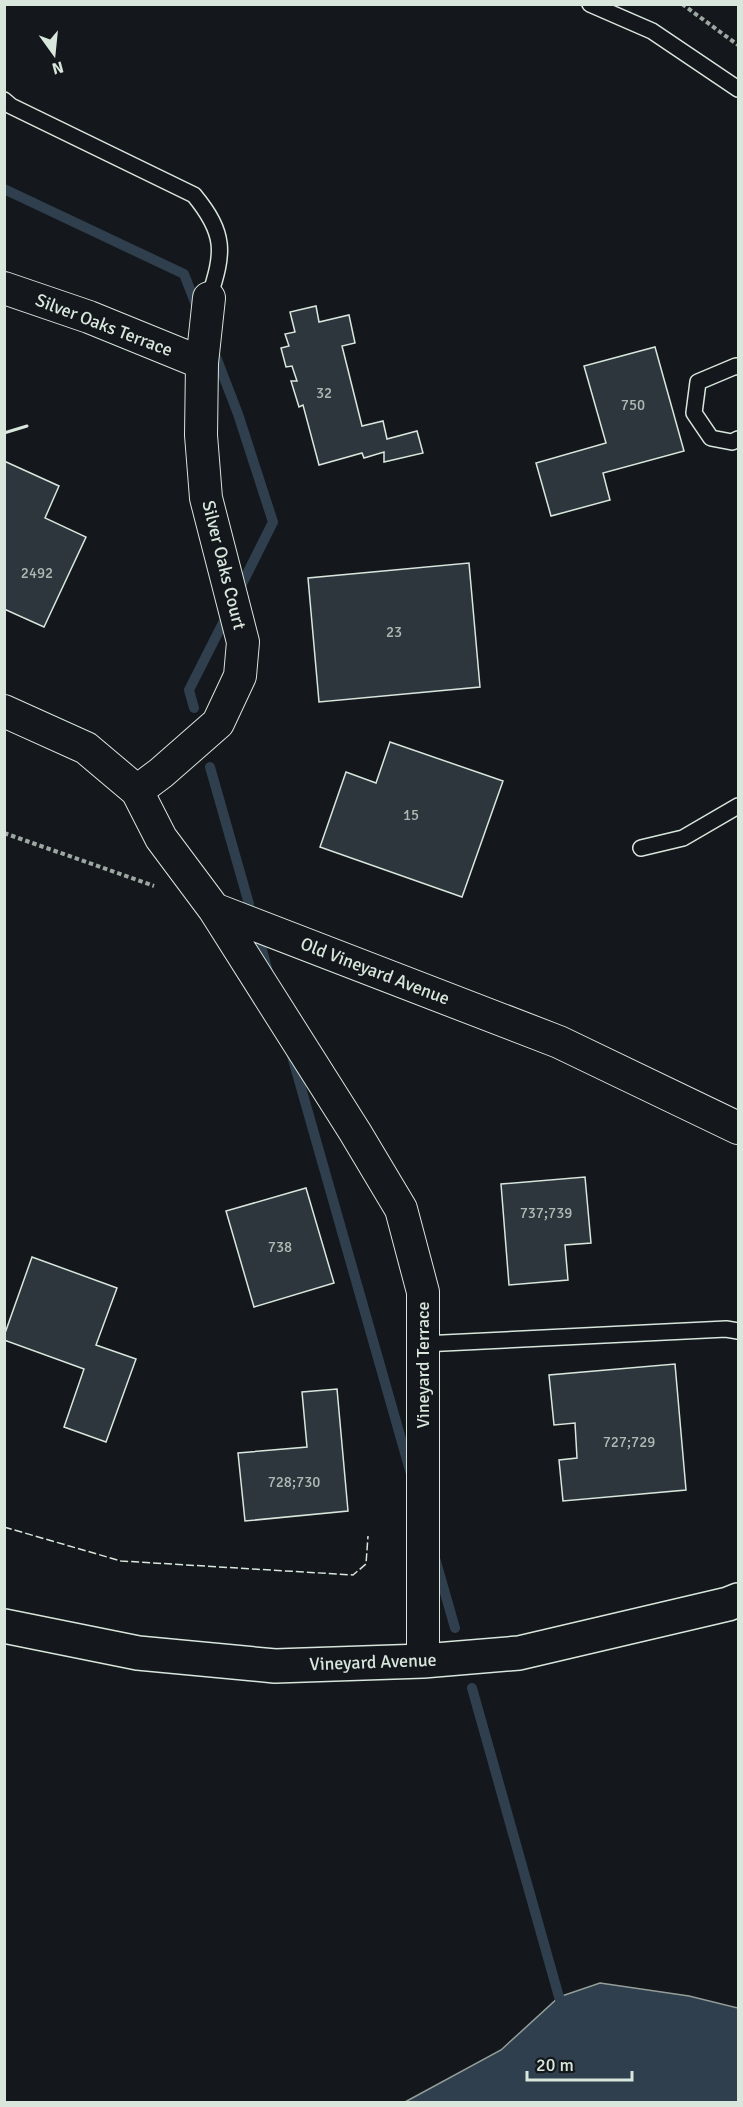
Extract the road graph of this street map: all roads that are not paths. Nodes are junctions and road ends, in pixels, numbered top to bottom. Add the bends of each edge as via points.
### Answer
1 (590, 4) edge
2 (738, 89) edge
3 (4, 100) edge
4 (4, 288) edge
5 (209, 298) joint
6 (202, 363) junction
7 (738, 367) edge
8 (738, 439) edge
9 (4, 711) edge
10 (137, 790) junction
11 (738, 806) edge
12 (641, 849) dead end
13 (214, 909) junction
14 (738, 1128) edge
15 (738, 1331) edge
16 (423, 1344) junction
17 (738, 1600) edge
18 (4, 1626) edge
19 (423, 1661) junction

1 - 2 lane via 652,31
3 - 5 lane via 194,195 210,215 221,243 219,268
4 - 6 street, Silver Oaks Terrace
5 - 6 street, Silver Oaks Court
6 - 10 street, Silver Oaks Court via 201,435 206,498 243,642 240,676 218,723
7 - 8 lane via 698,382 694,413 711,438 732,442
9 - 10 street via 86,748
10 - 13 street, Vineyard Terrace via 160,838
11 - 12 lane via 683,838
13 - 14 street, Old Vineyard Avenue via 559,1042
13 - 16 street, Vineyard Terrace via 401,1209 423,1292
15 - 16 lane
16 - 19 street, Vineyard Terrace
17 - 19 street, Vineyard Avenue via 519,1653
18 - 19 street, Vineyard Avenue via 138,1653 275,1666

